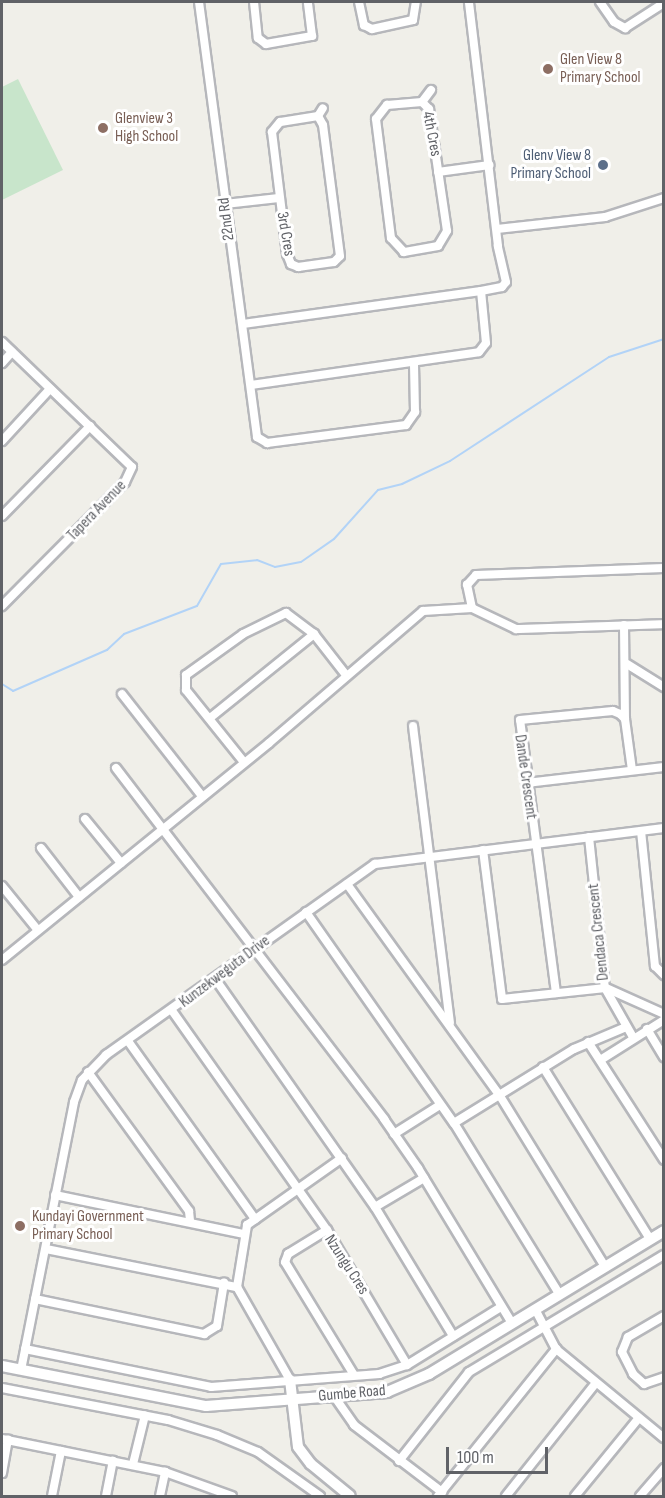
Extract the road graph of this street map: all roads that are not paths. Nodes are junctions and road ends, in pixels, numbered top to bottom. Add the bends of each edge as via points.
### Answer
1 (199, 2) edge
2 (254, 2) edge
3 (308, 2) edge
4 (359, 2) edge
5 (417, 2) edge
6 (468, 2) edge
7 (600, 2) edge
8 (663, 3) edge
9 (431, 90) dead end
10 (422, 102) junction
11 (323, 108) dead end
12 (318, 116) junction
13 (490, 165) junction
14 (438, 172) junction
15 (279, 198) junction
16 (663, 198) edge
17 (225, 204) junction
18 (497, 229) junction
19 (481, 291) junction
20 (243, 324) junction
21 (2, 342) edge
22 (12, 352) junction
23 (2, 363) edge
24 (414, 363) junction
25 (251, 385) junction
26 (50, 388) junction
27 (90, 426) junction
28 (2, 441) edge
29 (2, 516) edge
30 (663, 568) edge
31 (2, 606) edge
32 (472, 608) junction
33 (663, 624) edge
34 (624, 625) junction
35 (314, 634) junction
36 (627, 664) junction
37 (346, 675) junction
38 (663, 687) edge
39 (122, 694) dead end
40 (210, 718) junction
41 (625, 719) junction
42 (413, 726) dead end
43 (243, 761) junction
44 (663, 767) edge
45 (116, 768) dead end
46 (632, 771) junction
47 (526, 783) junction
48 (202, 796) junction
49 (85, 819) dead end
50 (663, 828) edge
51 (162, 830) junction
52 (641, 831) junction
53 (589, 837) junction
54 (534, 845) junction
55 (41, 848) dead end
56 (483, 850) junction
57 (431, 856) junction
58 (122, 863) junction
59 (347, 884) junction
60 (2, 886) edge
61 (79, 897) junction
62 (306, 912) junction
63 (37, 929) junction
64 (257, 948) junction
65 (2, 960) edge
66 (663, 975) edge
67 (216, 981) junction
68 (605, 988) junction
69 (556, 993) junction
70 (173, 1012) junction
71 (663, 1014) edge
72 (663, 1020) edge
73 (450, 1023) junction
74 (626, 1027) junction
75 (646, 1029) junction
76 (633, 1037) junction
77 (128, 1041) junction
78 (588, 1042) junction
79 (663, 1057) edge
80 (602, 1059) junction
81 (543, 1067) junction
82 (88, 1072) junction
83 (500, 1096) junction
84 (440, 1105) junction
85 (454, 1123) junction
86 (394, 1134) junction
87 (342, 1158) junction
88 (663, 1160) edge
89 (424, 1178) junction
90 (299, 1189) junction
91 (55, 1195) junction
92 (375, 1207) junction
93 (255, 1220) junction
94 (190, 1221) junction
95 (327, 1230) junction
96 (663, 1231) edge
97 (243, 1234) junction
98 (650, 1239) junction
99 (46, 1249) junction
100 (663, 1255) edge
101 (605, 1267) junction
102 (224, 1283) junction
103 (237, 1287) junction
104 (559, 1294) junction
105 (35, 1299) junction
106 (501, 1307) junction
107 (535, 1309) junction
108 (663, 1316) edge
109 (512, 1323) junction
110 (544, 1326) junction
111 (453, 1336) junction
112 (25, 1349) junction
113 (556, 1349) junction
114 (407, 1365) junction
115 (2, 1366) edge
116 (21, 1370) junction
117 (354, 1376) junction
118 (663, 1377) edge
119 (290, 1380) junction
120 (595, 1384) junction
121 (2, 1388) edge
122 (334, 1396) junction
123 (290, 1399) junction
124 (145, 1415) junction
125 (638, 1419) junction
126 (663, 1438) edge
127 (5, 1439) edge
128 (62, 1451) junction
129 (113, 1461) junction
130 (399, 1461) junction
131 (133, 1464) junction
132 (663, 1468) edge
133 (165, 1472) junction
134 (2, 1473) edge
135 (440, 1494) edge
136 (227, 1495) edge
137 (52, 1497) edge
138 (106, 1497) edge
139 (159, 1497) edge
140 (320, 1497) edge
141 (350, 1497) edge
142 (506, 1497) edge
143 (576, 1497) edge
144 (640, 1497) edge

1 - 17 street, 22nd Rd
2 - 3 street via 258,38 266,44 312,36
4 - 5 street via 364,25 372,29 413,20
6 - 13 street
7 - 8 street via 614,22 625,28
9 - 10 street
10 - 14 street, 4th Cres via 429,109
10 - 14 street, 4th Cres via 387,105 376,119 391,238 398,250 431,249 444,240 447,231
11 - 12 street
12 - 15 street, 3rd Cres via 280,122 274,127
12 - 15 street, 3rd Cres via 323,125 341,252 338,260 298,267 291,264
13 - 14 street
13 - 18 street
15 - 17 street
16 - 18 street via 605,217
17 - 20 street, 22nd Rd
18 - 19 street via 506,282 502,287
19 - 20 street
19 - 24 street via 484,348
20 - 25 street, 22nd Rd
21 - 22 street
22 - 23 street
22 - 26 street
24 - 25 street
24 - 25 street, 22nd Rd via 415,412 406,425 267,443 257,437
26 - 27 street
26 - 28 street
27 - 29 street
27 - 31 street, Tapera Avenue via 127,461 131,475
30 - 32 street via 476,575 467,585
32 - 34 street via 516,628
32 - 37 street via 423,611
33 - 34 street
34 - 36 street
35 - 37 street
35 - 40 street
35 - 40 street via 296,618 278,614 186,675 186,690
36 - 38 street
36 - 41 street via 622,675
37 - 43 street via 269,744
39 - 48 street
40 - 43 street
41 - 46 street
41 - 47 street, Dande Crescent via 613,711 520,720
42 - 57 street
43 - 48 street
44 - 46 street
45 - 51 street
46 - 47 street
47 - 54 street, Dande Crescent
48 - 51 street
49 - 58 street
50 - 52 street, Kunzekweguta Drive
51 - 58 street
51 - 64 street
52 - 53 street, Kunzekweguta Drive
52 - 66 street via 655,966
53 - 54 street, Kunzekweguta Drive
53 - 68 street, Dendaca Crescent
54 - 56 street, Kunzekweguta Drive
54 - 69 street, Dande Crescent
55 - 61 street
56 - 57 street, Kunzekweguta Drive
56 - 69 street, Dendaca Crescent via 502,999
57 - 59 street, Kunzekweguta Drive via 375,864
57 - 73 street
58 - 61 street
59 - 62 street, Kunzekweguta Drive
59 - 73 street
60 - 63 street
61 - 63 street
62 - 64 street, Kunzekweguta Drive
62 - 84 street
63 - 65 street
64 - 67 street, Kunzekweguta Drive
64 - 86 street
67 - 70 street, Kunzekweguta Drive
67 - 87 street
68 - 69 street, Dendaca Crescent
68 - 71 street
68 - 74 street
70 - 77 street, Kunzekweguta Drive
70 - 90 street
72 - 75 street
73 - 83 street
74 - 76 street
74 - 78 street
75 - 76 street
75 - 79 street
76 - 80 street
77 - 82 street, Kunzekweguta Drive
77 - 93 street
78 - 80 street
78 - 81 street
80 - 88 street
81 - 83 street
81 - 98 street
82 - 91 street, Kunzekweguta Drive via 74,1102
82 - 94 street via 189,1212
83 - 85 street
83 - 101 street
84 - 85 street
84 - 86 street
85 - 104 street
86 - 89 street
87 - 90 street
87 - 92 street
89 - 92 street
89 - 106 street
90 - 93 street
90 - 95 street
91 - 94 street
91 - 99 street, Kunzekweguta Drive
92 - 111 street
93 - 97 street
94 - 97 street
95 - 114 street, Nzungu Cres
95 - 117 street, Nzungu Cres via 288,1254 285,1262
96 - 98 street, Gumbe Road
97 - 103 street
98 - 101 street, Gumbe Road
99 - 102 street
99 - 105 street, Kunzekweguta Drive
100 - 110 street
101 - 104 street, Gumbe Road
102 - 103 street
102 - 105 street via 217,1326 204,1334
103 - 119 street
104 - 107 street, Gumbe Road
105 - 112 street, Kunzekweguta Drive
106 - 109 street
106 - 111 street
107 - 109 street, Gumbe Road
107 - 110 street
108 - 118 street via 628,1337 622,1352 633,1374 644,1384
109 - 122 street, Gumbe Road via 405,1387
110 - 113 street
110 - 130 street via 469,1372
111 - 114 street
112 - 116 street, Kunzekweguta Drive
112 - 119 street via 211,1387
113 - 120 street
113 - 135 street
114 - 117 street
115 - 116 street, Gumbe Road
116 - 123 street, Gumbe Road via 206,1406
117 - 119 street
119 - 123 street
120 - 125 street
120 - 142 street
121 - 124 street
122 - 123 street, Gumbe Road
122 - 130 street via 354,1425
123 - 141 street via 294,1438 304,1456
124 - 131 street
124 - 140 street via 217,1435 258,1452
125 - 126 street
125 - 143 street
127 - 128 street
127 - 134 street
128 - 129 street
128 - 137 street
129 - 131 street
129 - 138 street
130 - 135 street
131 - 133 street
132 - 144 street
133 - 136 street
133 - 139 street

